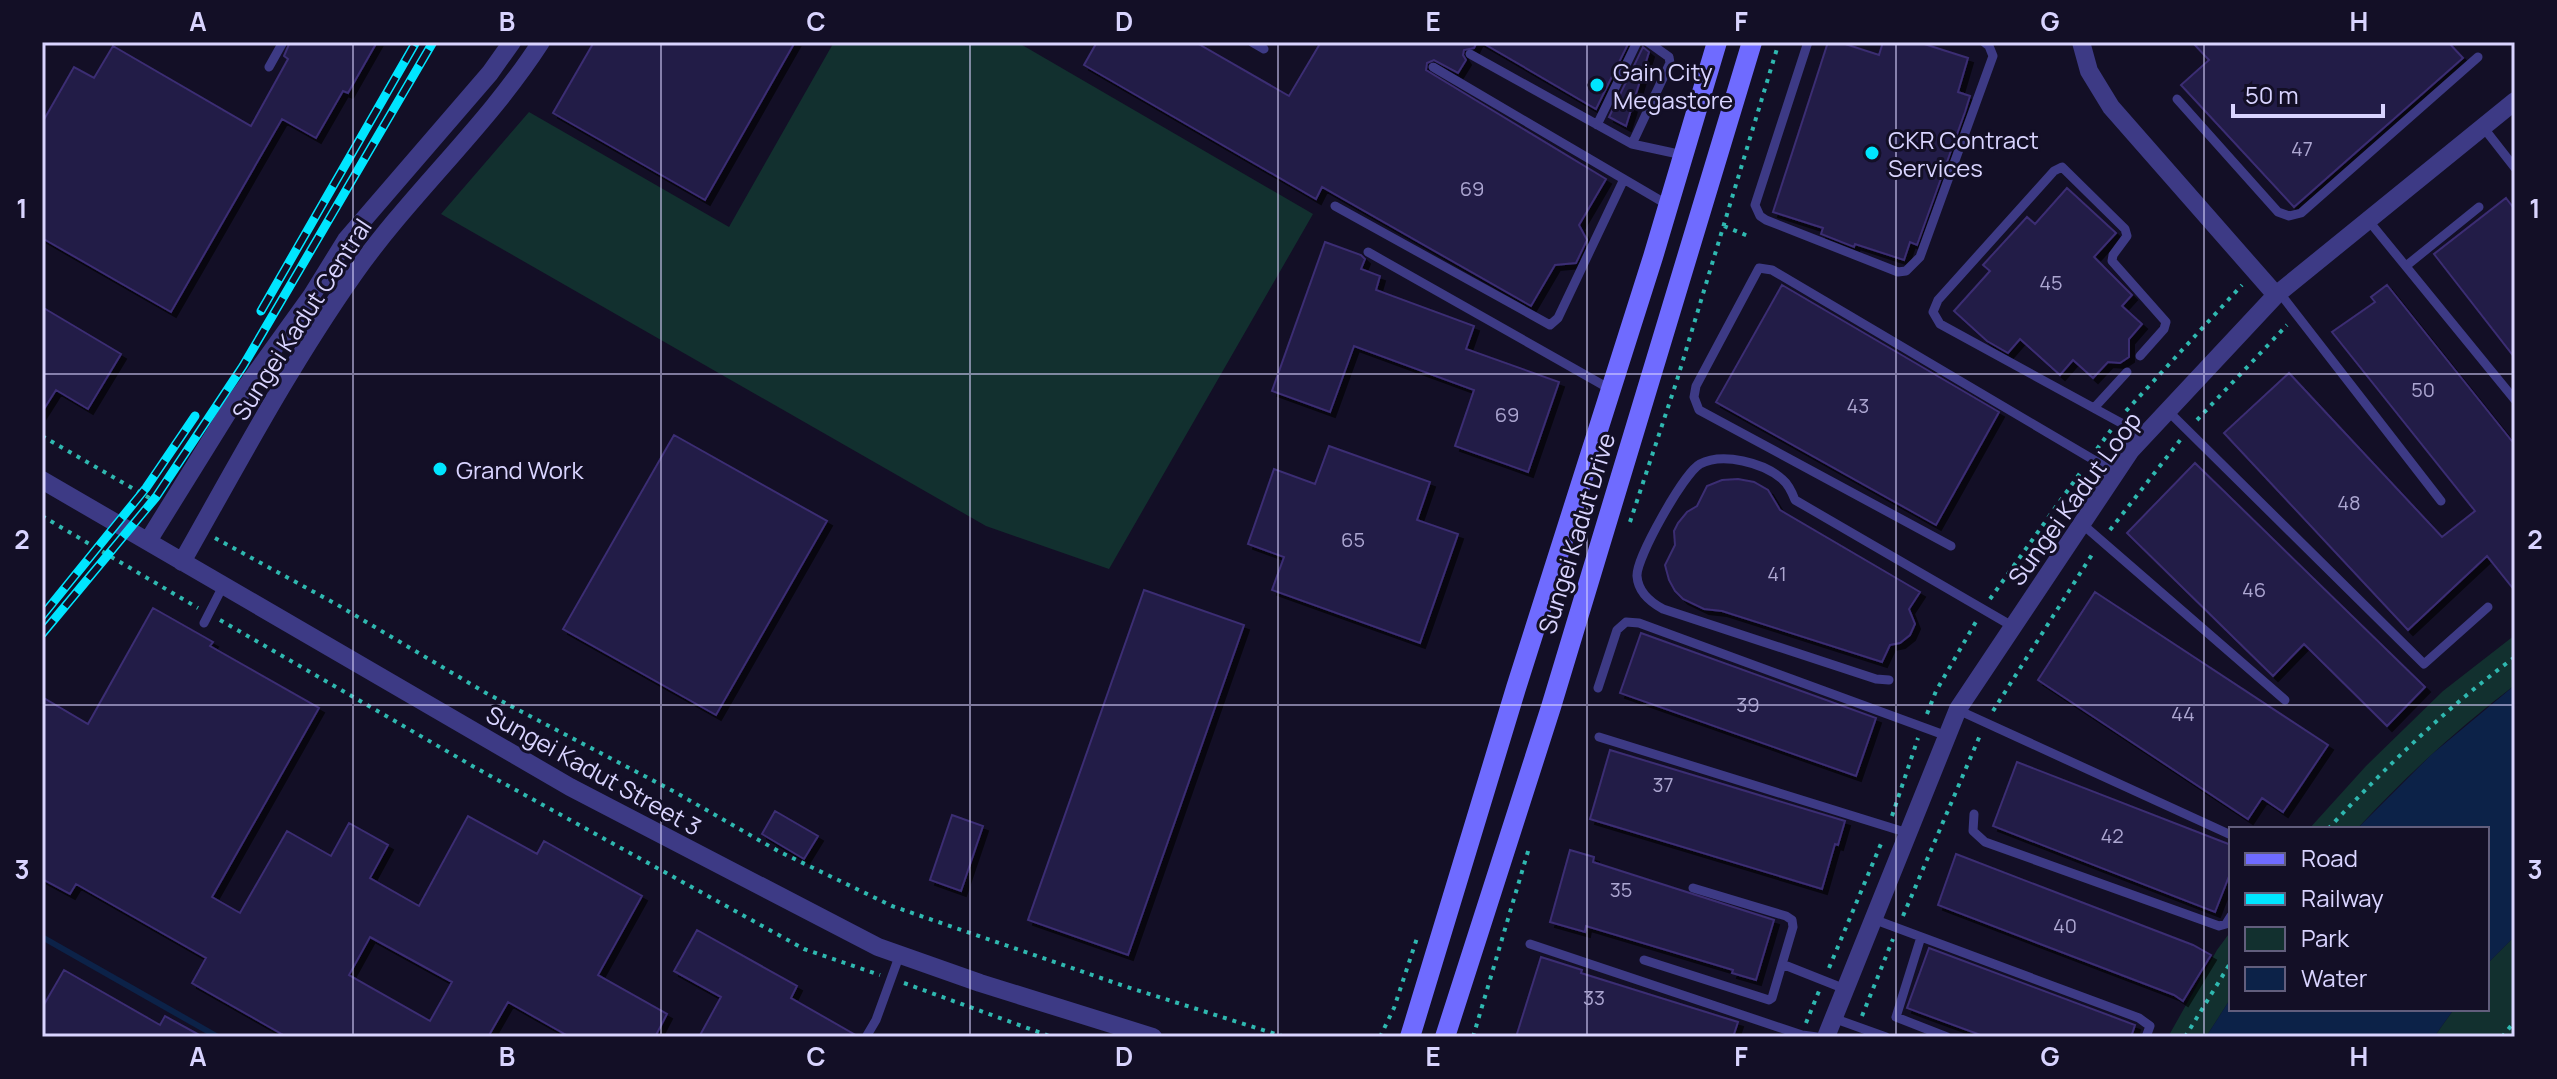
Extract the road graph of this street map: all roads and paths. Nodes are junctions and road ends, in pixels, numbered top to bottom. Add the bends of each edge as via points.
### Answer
1 (283, 42) edge
2 (512, 42) edge
3 (541, 42) edge
4 (1252, 42) edge
5 (1637, 42) edge
6 (1648, 42) edge
7 (1717, 42) edge
8 (1752, 42) edge
9 (1779, 42) edge
10 (1808, 42) edge
11 (1984, 42) edge
12 (2081, 42) edge
13 (1264, 49) dead end
14 (1470, 54) dead end
15 (2478, 57) dead end
16 (269, 67) dead end
17 (1433, 67) dead end
18 (2177, 99) dead end
19 (2515, 101) edge
20 (1597, 125) junction
21 (2483, 127) junction
22 (1632, 144) junction
23 (1683, 155) junction
24 (2515, 168) edge
25 (1624, 179) junction
26 (1668, 205) junction
27 (1335, 206) dead end
28 (2479, 207) dead end
29 (1699, 215) junction
30 (2368, 220) junction
31 (1724, 226) junction
32 (1748, 236) dead end
33 (1368, 252) dead end
34 (2406, 266) junction
35 (2277, 294) junction
36 (2297, 315) junction
37 (2140, 356) dead end
38 (2127, 372) dead end
39 (1610, 389) junction
40 (2515, 400) edge
41 (2094, 408) junction
42 (2168, 411) junction
43 (2188, 430) junction
44 (42, 436) edge
45 (2145, 436) junction
46 (2116, 473) junction
47 (42, 480) edge
48 (2441, 501) dead end
49 (168, 509) junction
50 (42, 516) edge
51 (2081, 523) junction
52 (1627, 529) dead end
53 (200, 530) junction
54 (2101, 540) junction
55 (148, 541) junction
56 (1951, 546) dead end
57 (182, 562) junction
58 (223, 586) junction
59 (2488, 607) dead end
60 (206, 618) junction
61 (2012, 626) junction
62 (2515, 657) edge
63 (1889, 680) dead end
64 (1598, 688) dead end
65 (2285, 700) dead end
66 (1958, 709) junction
67 (1986, 723) junction
68 (1947, 736) junction
69 (1599, 737) dead end
70 (1974, 814) dead end
71 (2330, 827) edge
72 (1908, 833) junction
73 (2229, 834) edge
74 (1530, 844) dead end
75 (1693, 888) dead end
76 (1873, 919) junction
77 (2229, 919) edge
78 (1898, 928) junction
79 (1921, 937) junction
80 (1530, 944) dead end
81 (900, 954) junction
82 (1644, 960) dead end
83 (1782, 964) junction
84 (2229, 965) edge
85 (891, 979) junction
86 (1845, 989) junction
87 (1833, 1018) junction
88 (2515, 1021) edge
89 (1858, 1027) junction
90 (1870, 1034) edge
91 (866, 1037) edge
92 (1052, 1037) edge
93 (1153, 1037) edge
94 (1285, 1037) edge
95 (1410, 1037) edge
96 (1445, 1037) edge
97 (1473, 1037) edge
98 (1817, 1037) edge
99 (1826, 1037) edge
100 (1886, 1037) edge
101 (1947, 1037) edge
102 (2146, 1037) edge
103 (2185, 1037) edge
104 (2502, 1037) edge

1 - 16 lane
2 - 49 street, Sungei Kadut Central via 346,240
3 - 53 street, Sungei Kadut Central via 354,275
4 - 13 lane
5 - 20 lane
6 - 22 lane via 1670,63
7 - 23 main road, Sungei Kadut Drive
8 - 29 main road, Sungei Kadut Drive
9 - 31 path
10 - 11 lane via 1756,210 1766,220 1898,272 1920,257 1993,56
12 - 35 street via 2089,71 2111,107
14 - 20 lane
15 - 18 lane via 2301,213 2289,216 2278,212
17 - 25 lane
19 - 21 street, Sungei Kadut Loop
20 - 22 lane
21 - 24 lane
21 - 30 street, Sungei Kadut Loop
22 - 23 lane
23 - 26 main road, Sungei Kadut Drive
25 - 26 lane
25 - 27 lane via 1550,325
26 - 39 main road, Sungei Kadut Drive
28 - 34 lane
29 - 31 path
29 - 96 main road, Sungei Kadut Drive
30 - 34 lane
30 - 35 street, Sungei Kadut Loop
31 - 32 path
31 - 52 path
33 - 39 lane
34 - 40 lane
35 - 36 lane
35 - 42 street, Sungei Kadut Loop
36 - 43 path
36 - 48 lane
37 - 41 lane via 2166,322 2112,261 2127,233 2066,169 2057,169 1938,300 1933,312 1940,324
38 - 41 lane
39 - 95 main road, Sungei Kadut Drive
41 - 45 lane
42 - 43 lane
42 - 45 street, Sungei Kadut Loop
43 - 54 path
43 - 59 lane via 2424,664
44 - 49 path
45 - 46 street, Sungei Kadut Loop
46 - 51 street, Sungei Kadut Loop
46 - 56 lane via 1772,270 1759,268 1696,386 1699,410
47 - 55 street, Sungei Kadut Street 3
49 - 55 street, Sungei Kadut Central
50 - 60 path
51 - 54 lane
51 - 61 street, Sungei Kadut Loop
53 - 57 street, Sungei Kadut Central
53 - 94 path via 486,693 778,851 892,906
54 - 65 lane
54 - 67 path
55 - 57 street, Sungei Kadut Street 3
57 - 58 street, Sungei Kadut Street 3
58 - 60 lane
58 - 81 street, Sungei Kadut Street 3 via 570,787
60 - 85 path via 804,949
61 - 63 lane via 1795,500 1784,479 1766,468 1730,459 1700,464 1639,562 1637,578 1645,596 1663,609
61 - 66 street, Sungei Kadut Loop
62 - 71 path via 2417,738
64 - 68 lane via 1617,630 1626,622 1639,623
66 - 67 lane
66 - 68 street, Sungei Kadut Loop
67 - 73 lane
67 - 78 path
68 - 72 street, Sungei Kadut Loop
69 - 72 lane
70 - 77 lane via 1973,831 1985,842 2219,926
72 - 76 street, Sungei Kadut Loop
74 - 97 path
75 - 83 lane via 1789,917 1793,927
76 - 78 lane
76 - 86 street, Sungei Kadut Loop
78 - 79 lane
78 - 89 path
79 - 101 lane via 1896,1017
79 - 102 lane via 2139,1018 2150,1026
80 - 98 lane
81 - 85 lane
81 - 93 street, Sungei Kadut Street 3
82 - 83 lane via 1769,1000
83 - 86 lane
84 - 103 path
85 - 91 lane
85 - 92 path
86 - 87 street, Sungei Kadut Loop
87 - 89 lane
87 - 99 street, Sungei Kadut Loop
88 - 104 path
89 - 90 lane
90 - 100 lane

